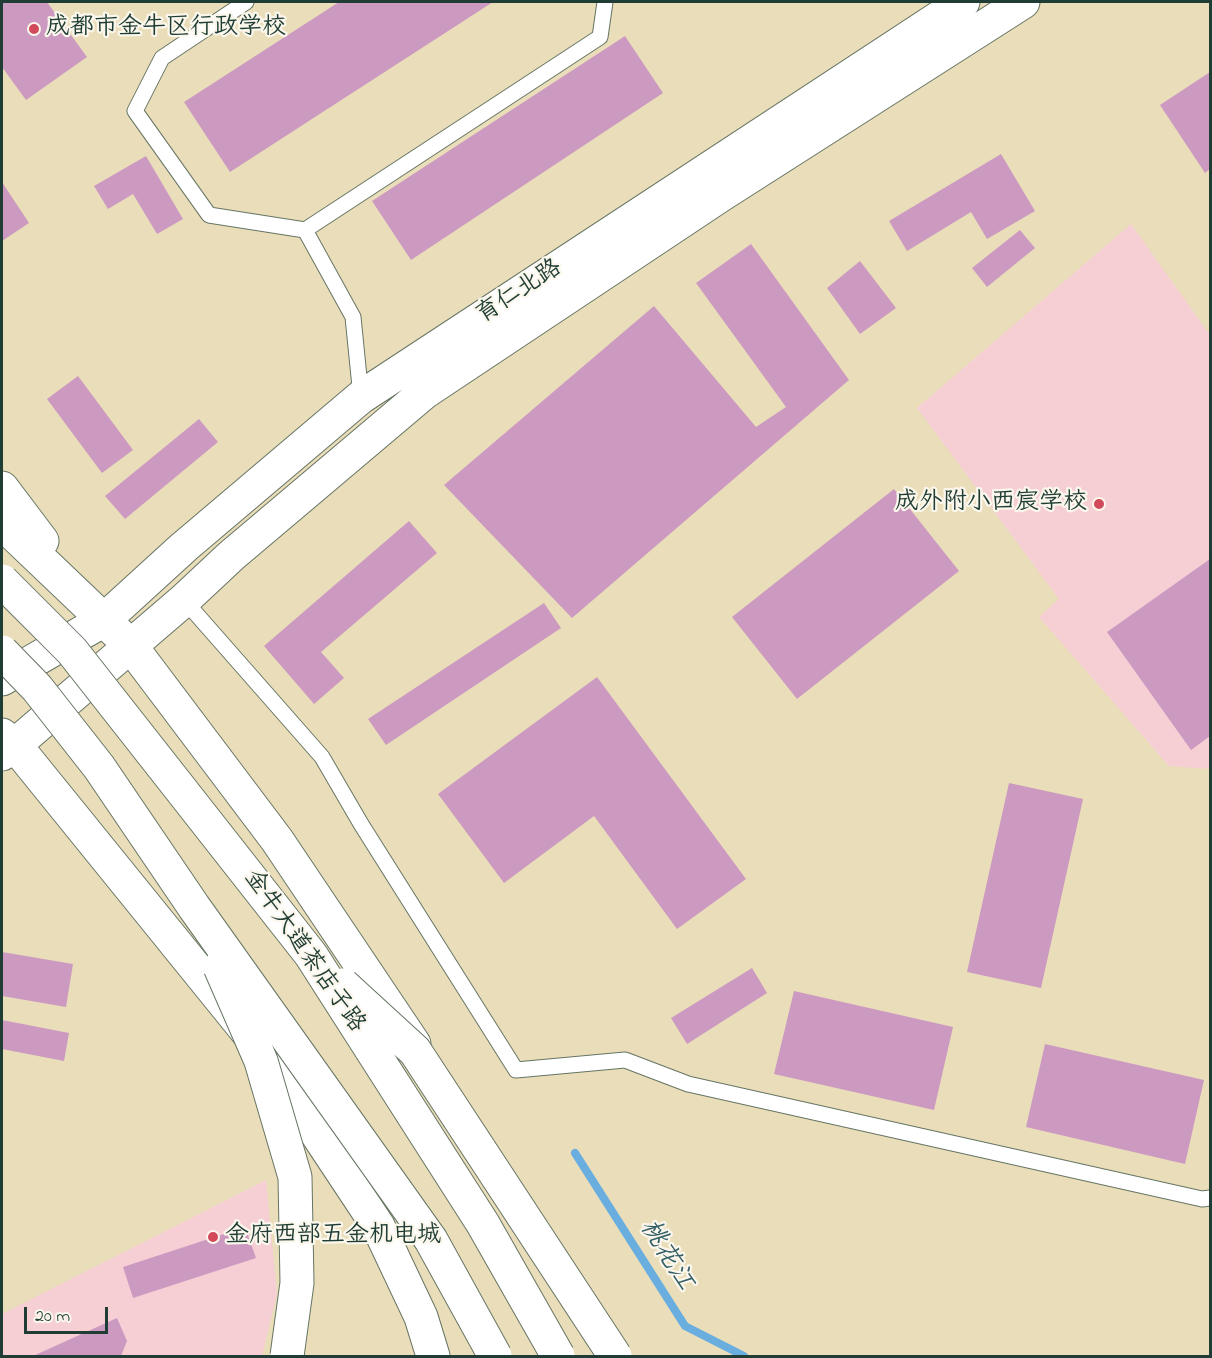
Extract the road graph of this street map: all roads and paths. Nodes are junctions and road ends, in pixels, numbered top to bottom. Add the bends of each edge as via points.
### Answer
1 (246, 2) edge
2 (605, 2) edge
3 (963, 2) edge
4 (1023, 2) edge
5 (304, 230) junction
6 (361, 397) junction
7 (2, 488) edge
8 (2, 523) edge
9 (2, 581) edge
10 (184, 600) junction
11 (104, 620) junction
12 (130, 645) junction
13 (2, 652) edge
14 (2, 679) edge
15 (6, 744) edge
16 (194, 907) junction
17 (311, 955) junction
18 (1210, 1198) edge
19 (287, 1356) edge
20 (434, 1356) edge
21 (495, 1356) edge
22 (558, 1356) edge
23 (602, 1356) edge
24 (615, 1356) edge

1 - 5 lane via 162,58 135,111 210,215
2 - 5 lane via 600,37
3 - 6 main road, 育仁北路
4 - 10 main road via 721,195 425,392
5 - 6 lane via 353,317
6 - 11 main road, 育仁北路
7 - 11 main road
8 - 11 main road
9 - 17 main road, 金牛大道茶店子路, bridge via 72,651
10 - 12 main road
10 - 18 lane via 322,757 516,1070 625,1060 688,1084
11 - 12 main road
11 - 14 main road, 育仁北路
12 - 15 main road
12 - 23 main road via 278,840 374,981 533,1235
13 - 16 main road, bridge via 37,688 99,767
15 - 20 main road via 258,1044 378,1226 421,1317
16 - 19 main road, bridge via 261,1061 295,1176 297,1283
16 - 21 main road, bridge via 431,1240
17 - 22 main road, 金牛大道茶店子路, bridge via 483,1224
17 - 24 main road, bridge via 416,1051

